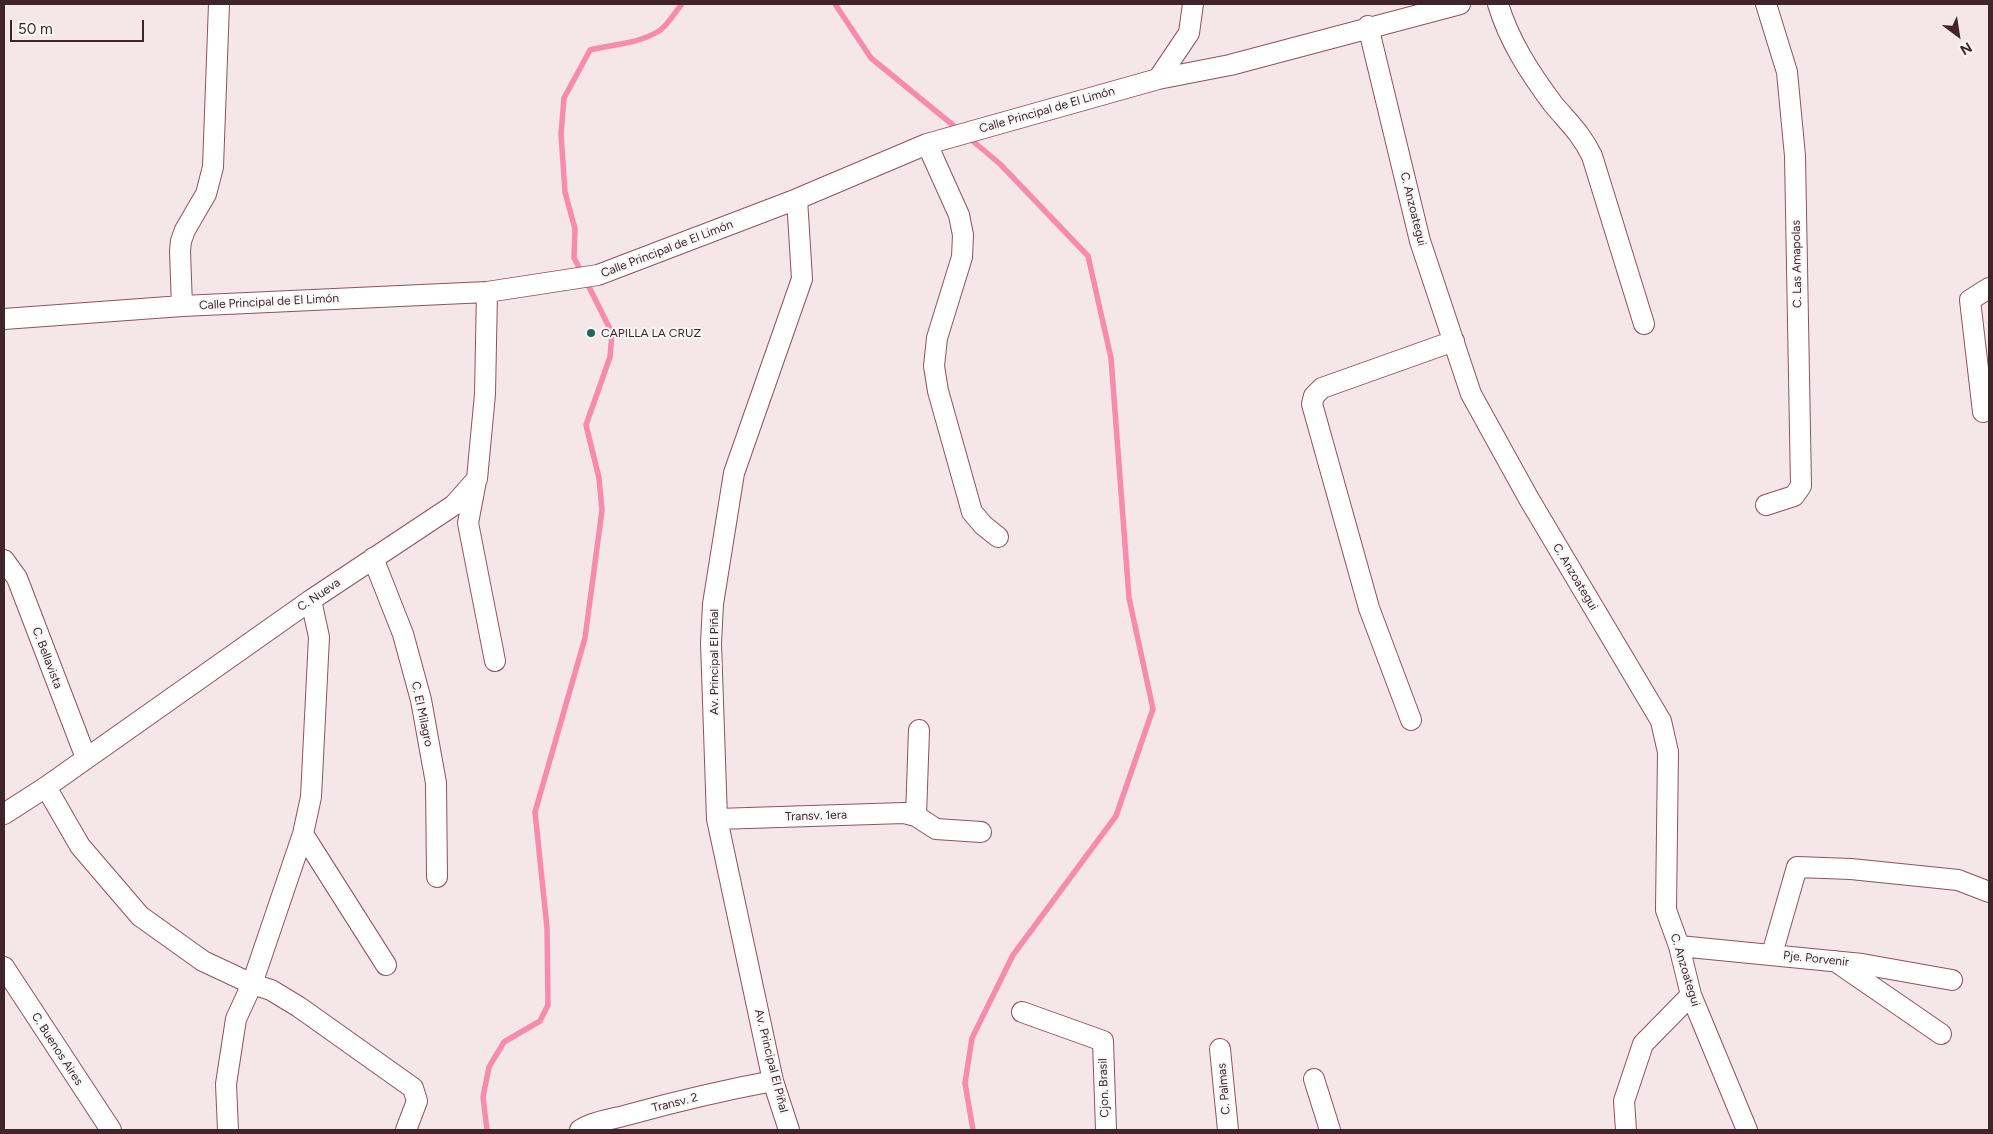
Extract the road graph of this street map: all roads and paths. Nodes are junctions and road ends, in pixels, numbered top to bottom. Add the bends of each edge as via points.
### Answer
1 (219, 4) edge
2 (1193, 4) edge
3 (1460, 4) edge
4 (1498, 4) edge
5 (1766, 4) edge
6 (1368, 26) junction
7 (1158, 79) junction
8 (927, 144) junction
9 (797, 198) junction
10 (1989, 288) edge
11 (486, 292) junction
12 (182, 306) junction
13 (4, 319) edge
14 (1644, 324) dead end
15 (1454, 341) junction
16 (1983, 412) dead end
17 (477, 479) junction
18 (1766, 505) dead end
19 (998, 537) dead end
20 (373, 558) junction
21 (4, 560) edge
22 (311, 600) junction
23 (495, 660) dead end
24 (1410, 720) dead end
25 (919, 730) dead end
26 (86, 758) junction
27 (46, 787) junction
28 (4, 814) edge
29 (916, 816) junction
30 (717, 819) junction
31 (981, 832) dead end
32 (302, 834) junction
33 (436, 877) dead end
34 (1989, 892) edge
35 (1679, 946) junction
36 (1772, 954) junction
37 (1835, 961) junction
38 (386, 965) dead end
39 (4, 967) edge
40 (1952, 980) dead end
41 (252, 984) junction
42 (1691, 995) junction
43 (1022, 1012) dead end
44 (1941, 1034) dead end
45 (1220, 1048) dead end
46 (1314, 1078) dead end
47 (773, 1081) junction
48 (111, 1130) edge
49 (228, 1130) edge
50 (406, 1130) edge
51 (580, 1130) edge
52 (789, 1130) edge
53 (1106, 1130) edge
54 (1228, 1130) edge
55 (1330, 1130) edge
56 (1626, 1130) edge
57 (1747, 1130) edge

1 - 12 street via 214,167 206,194 181,241
2 - 7 street via 1189,34
3 - 6 street, Calle Principal de El Limón
4 - 14 street via 1524,62 1555,106 1576,128 1592,156
5 - 18 street, C. Las Amapolas via 1787,72 1795,156 1801,486 1794,496
6 - 7 street, Calle Principal de El Limón via 1230,65
6 - 15 street, C. Anzoategui via 1420,241
7 - 8 street, Calle Principal de El Limón
8 - 9 street, Calle Principal de El Limón
8 - 19 street via 959,216 963,235 962,257 937,338 934,366 938,391 972,512
9 - 11 street, Calle Principal de El Limón via 597,276
9 - 30 street, Av. Principal El Piñal via 802,279 734,473 713,604 711,643
10 - 16 street via 1970,300
11 - 12 street, Calle Principal de El Limón
11 - 17 street via 485,394
12 - 13 street, Calle Principal de El Limón
15 - 24 street via 1322,388 1314,396 1312,404 1369,608
15 - 35 street, C. Anzoategui via 1476,403 1661,721 1668,752 1666,910
17 - 20 street, C. Nueva via 454,505
17 - 23 street via 468,523
20 - 22 street, C. Nueva
20 - 33 street, C. El Milagro via 403,634 420,700 436,783
21 - 26 street, C. Bellavista via 17,578
22 - 26 street, C. Nueva
22 - 32 street via 319,637 318,678 311,797
25 - 29 street
26 - 27 street, C. Nueva
27 - 28 street, C. Nueva
27 - 41 street via 80,846 140,916 203,961
29 - 30 street, Transv. 1era via 904,813
29 - 31 street via 936,829
30 - 47 street, Av. Principal El Piñal
32 - 38 street
32 - 41 street
34 - 36 street via 1958,880 1851,868 1797,868
35 - 36 street, Pje. Porvenir
35 - 42 street, C. Anzoategui
36 - 37 street, Pje. Porvenir
37 - 40 street, Pje. Porvenir
37 - 44 street
39 - 48 street, C. Buenos Aires
41 - 49 street via 236,1019 230,1052 226,1084
41 - 50 street via 271,990 299,1007 413,1088 416,1101
42 - 56 street via 1643,1044 1624,1101
42 - 57 street, C. Anzoategui
43 - 53 street, Cjon. Brasil via 1103,1042
45 - 54 street, C. Palmas
46 - 55 street
47 - 51 street, Transv. 2 via 641,1111
47 - 52 street, Av. Principal El Piñal

